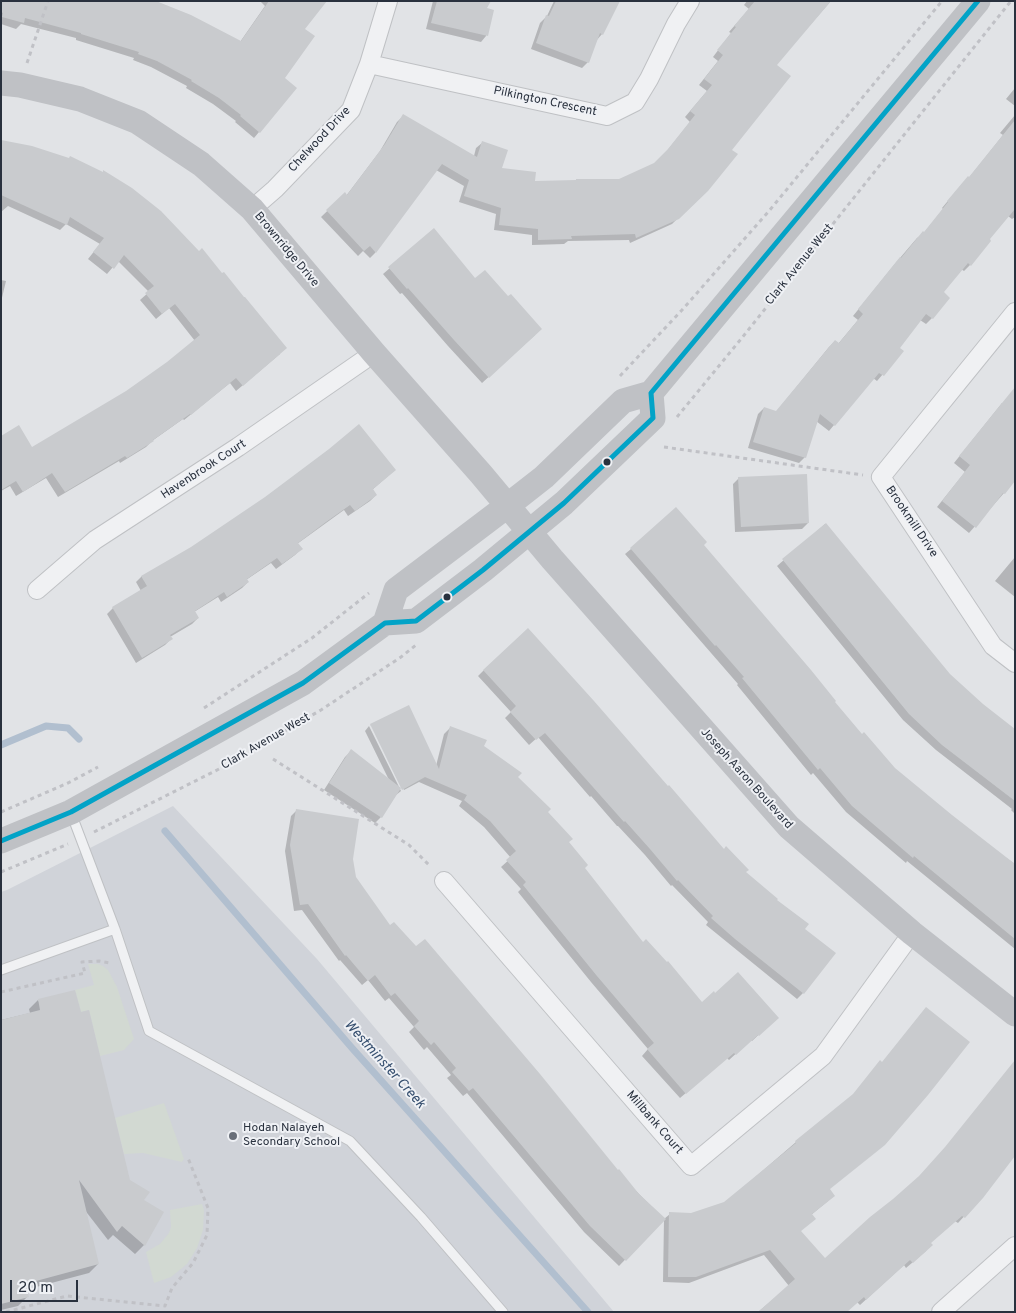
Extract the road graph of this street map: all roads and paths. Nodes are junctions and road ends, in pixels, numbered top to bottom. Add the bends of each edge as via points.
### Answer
1 (48, 1) edge
2 (388, 1) edge
3 (690, 1) edge
4 (942, 1) edge
5 (978, 1) edge
6 (1011, 1) edge
7 (369, 64) junction
8 (10, 84) edge
9 (252, 209) junction
10 (1015, 312) edge
11 (374, 353) junction
12 (617, 380) dead end
13 (651, 393) junction
14 (671, 423) dead end
15 (664, 447) dead end
16 (881, 477) junction
17 (508, 506) junction
18 (530, 532) junction
19 (37, 590) dead end
20 (373, 590) dead end
21 (385, 623) junction
22 (416, 645) dead end
23 (1015, 663) edge
24 (196, 713) dead end
25 (273, 760) dead end
26 (100, 766) dead end
27 (1, 812) edge
28 (71, 812) junction
29 (81, 838) junction
30 (1, 841) edge
31 (1, 872) edge
32 (444, 881) joint
33 (115, 929) junction
34 (912, 933) junction
35 (113, 968) dead end
36 (1, 970) edge
37 (1, 992) edge
38 (1015, 1014) edge
39 (188, 1158) dead end
40 (1015, 1246) edge
41 (6, 1312) edge
42 (503, 1312) edge
43 (941, 1312) edge

1 - 8 path
2 - 7 street, Chelwood Drive
3 - 7 street, Pilkington Crescent via 634,102 607,116
4 - 12 path via 769,211
5 - 13 street
6 - 14 path, Clark Avenue West
7 - 9 street, Chelwood Drive via 351,110
8 - 9 street, Brownridge Drive via 80,99 138,122 201,164
9 - 11 street, Brownridge Drive
10 - 16 street, Brookmill Drive
11 - 17 street, Brownridge Drive
11 - 19 street, Havenbrook Court via 95,540
13 - 17 street via 623,401 552,470
13 - 18 street via 653,418
15 - 16 path
16 - 23 street, Brookmill Drive via 993,646
17 - 18 street, Joseph Aaron Boulevard
17 - 21 street via 396,590
18 - 21 street via 416,621
18 - 34 street, Joseph Aaron Boulevard via 788,828
20 - 24 path via 312,638
21 - 28 street via 303,683
22 - 29 path, Clark Avenue West via 321,710 220,769
25 - 32 path via 409,845
26 - 27 path
28 - 29 lane
28 - 30 street
29 - 31 path, Clark Avenue West
29 - 33 lane
32 - 34 street, Millbank Court via 691,1166 823,1056
33 - 36 lane
33 - 42 lane via 149,1031 350,1142
34 - 38 street, Joseph Aaron Boulevard
35 - 37 path via 99,961 82,962 85,973
39 - 41 path via 208,1208 207,1236 193,1263 172,1288 165,1306 67,1296
40 - 43 street

